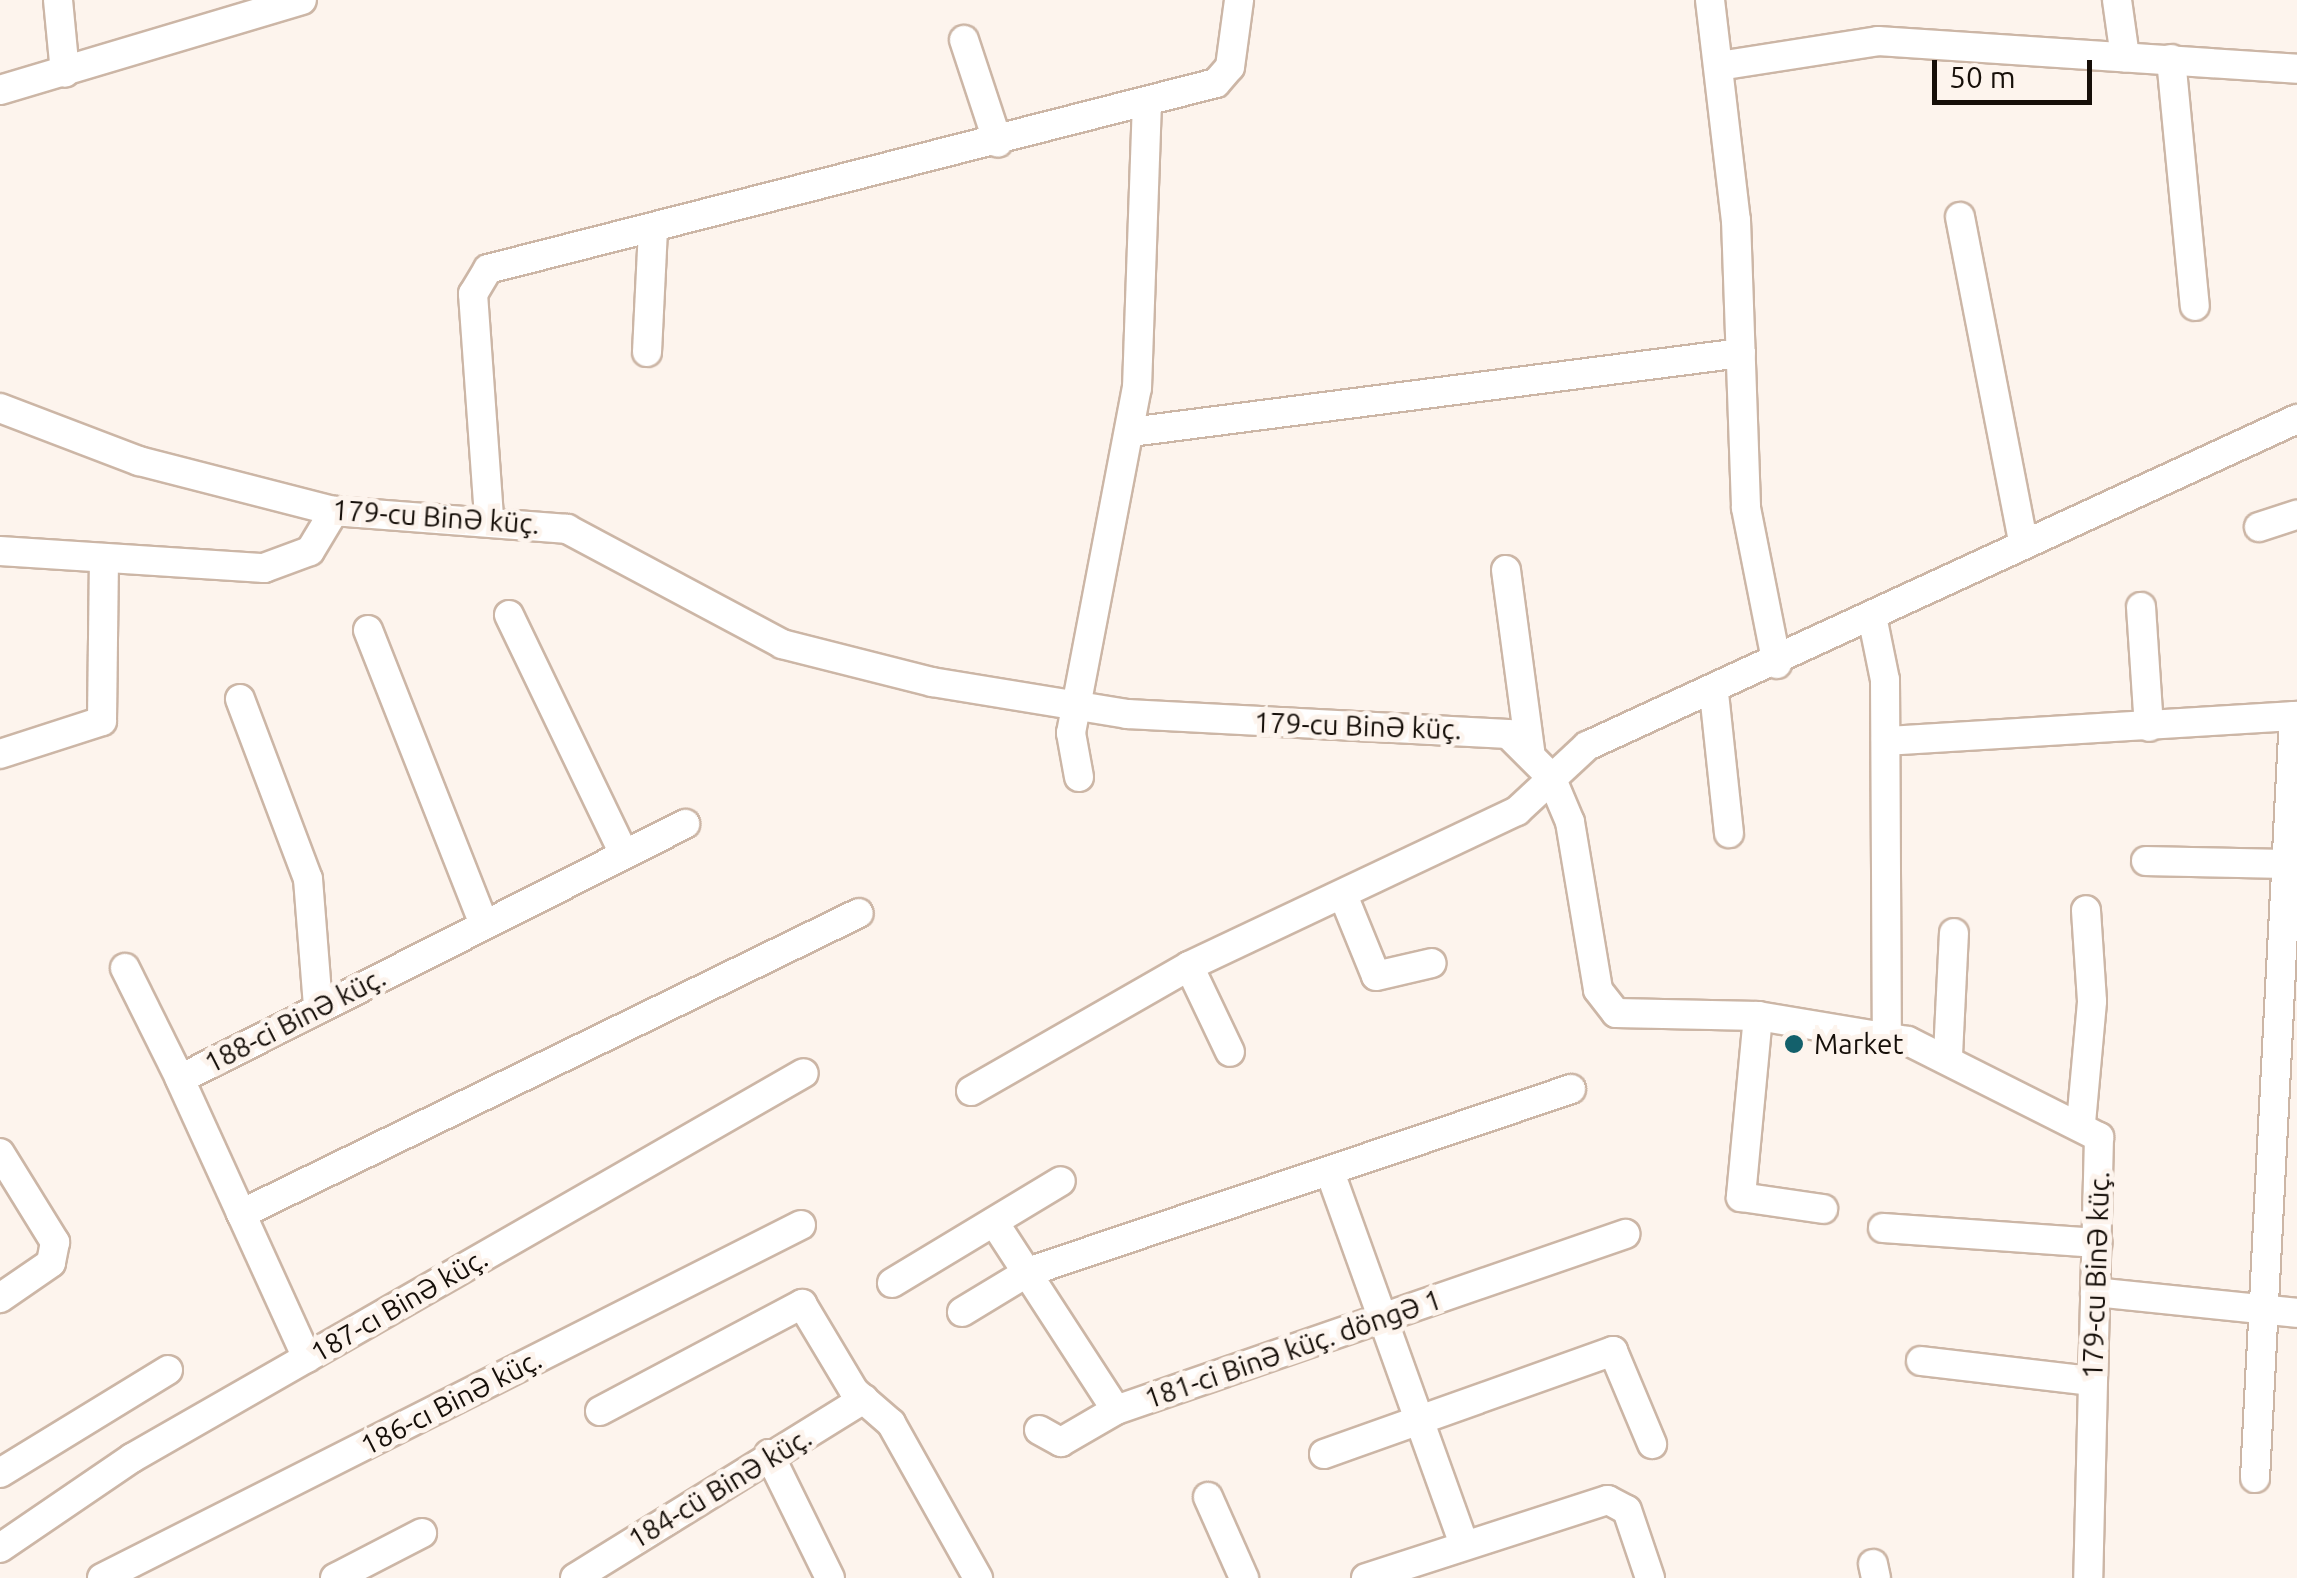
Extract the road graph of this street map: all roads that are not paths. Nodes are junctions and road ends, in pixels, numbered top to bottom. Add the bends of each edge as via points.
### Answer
1 (58, 0) edge
2 (302, 0) edge
3 (1710, 0) edge
4 (2116, 0) edge
5 (1248, 2) edge
6 (964, 40) dead end
7 (2125, 57) junction
8 (2171, 60) junction
9 (1719, 66) junction
10 (2297, 69) edge
11 (66, 73) junction
12 (0, 90) edge
13 (1147, 102) junction
14 (998, 143) junction
15 (1960, 217) dead end
16 (653, 230) junction
17 (2195, 306) dead end
18 (647, 352) dead end
19 (1741, 354) junction
20 (0, 408) edge
21 (2297, 419) edge
22 (1130, 432) junction
23 (334, 511) junction
24 (2297, 515) edge
25 (489, 516) junction
26 (2259, 527) dead end
27 (2022, 542) junction
28 (0, 551) edge
29 (104, 558) junction
30 (1506, 570) dead end
31 (2141, 606) dead end
32 (509, 614) dead end
33 (1872, 621) junction
34 (368, 630) dead end
35 (1777, 664) junction
36 (1714, 693) junction
37 (240, 700) dead end
38 (1076, 707) junction
39 (2295, 716) edge
40 (2149, 727) junction
41 (1886, 741) junction
42 (1530, 751) junction
43 (0, 754) edge
44 (1079, 777) dead end
45 (1551, 777) junction
46 (685, 824) dead end
47 (1728, 834) dead end
48 (624, 854) junction
49 (2146, 861) dead end
50 (2284, 864) junction
51 (1343, 895) junction
52 (2086, 910) dead end
53 (859, 913) dead end
54 (484, 926) junction
55 (1954, 933) dead end
56 (1432, 963) dead end
57 (1189, 966) junction
58 (126, 968) dead end
59 (318, 1007) junction
60 (1758, 1016) junction
61 (1887, 1036) junction
62 (1230, 1052) dead end
63 (1948, 1055) junction
64 (804, 1073) dead end
65 (180, 1079) junction
66 (1571, 1088) dead end
67 (971, 1091) dead end
68 (2081, 1123) junction
69 (0, 1153) edge
70 (1331, 1175) junction
71 (1061, 1181) dead end
72 (1823, 1209) dead end
73 (242, 1214) junction
74 (994, 1222) junction
75 (801, 1225) dead end
76 (1882, 1228) dead end
77 (1625, 1234) dead end
78 (2097, 1243) junction
79 (1028, 1272) junction
80 (892, 1283) dead end
81 (2095, 1292) junction
82 (0, 1298) edge
83 (2261, 1308) junction
84 (962, 1312) dead end
85 (2297, 1314) edge
86 (1384, 1318) junction
87 (307, 1358) junction
88 (1921, 1361) dead end
89 (168, 1370) dead end
90 (2091, 1381) junction
91 (864, 1399) junction
92 (1116, 1410) junction
93 (600, 1411) dead end
94 (1419, 1420) junction
95 (1039, 1430) dead end
96 (1652, 1444) dead end
97 (770, 1454) junction
98 (1324, 1454) dead end
99 (0, 1473) edge
100 (2255, 1478) dead end
101 (1208, 1497) dead end
102 (422, 1533) dead end
103 (1464, 1545) junction
104 (0, 1548) edge
105 (590, 1573) edge
106 (102, 1578) edge
107 (336, 1578) edge
108 (830, 1578) edge
109 (978, 1578) edge
110 (1244, 1578) edge
111 (1366, 1578) edge
112 (1650, 1578) edge
113 (2088, 1578) edge

1 - 11 street
2 - 11 street
3 - 9 street
4 - 7 street
5 - 13 street via 1225,76
6 - 14 street
7 - 8 street
7 - 9 street via 1878,42
8 - 10 street
8 - 17 street
9 - 19 street
11 - 12 street
13 - 14 street
13 - 22 street
14 - 16 street
15 - 27 street
16 - 18 street
16 - 25 street via 504,263 477,279
19 - 22 street
19 - 35 street via 1756,589
20 - 23 street, 179-cu Binə küç. via 138,460
21 - 27 street
22 - 38 street
23 - 25 street, 179-cu Binə küç.
23 - 29 street via 310,552 264,568
24 - 26 street
25 - 38 street, 179-cu Binə küç. via 578,534 805,652
27 - 33 street
28 - 29 street
29 - 43 street via 102,721
30 - 42 street
31 - 40 street
32 - 48 street
33 - 35 street
33 - 41 street
34 - 54 street
35 - 36 street
36 - 45 street via 1588,746
36 - 47 street
37 - 59 street via 308,879
38 - 42 street, 179-cu Binə küç. via 1287,726 1480,730
38 - 44 street
39 - 40 street
39 - 50 street
40 - 41 street
41 - 61 street
42 - 45 street, 179-cu Binə küç.
45 - 51 street via 1517,812
45 - 60 street, 179-cu Binə küç. via 1570,822 1604,1003 1632,1015
46 - 48 street, 188-ci Binə küç.
48 - 54 street, 188-ci Binə küç.
49 - 50 street
50 - 83 street
51 - 56 street via 1376,976
51 - 57 street
52 - 68 street via 2092,1000
53 - 73 street
54 - 59 street, 188-ci Binə küç.
55 - 63 street
57 - 62 street
57 - 67 street
58 - 65 street
59 - 65 street, 188-ci Binə küç.
60 - 61 street, 179-cu Binə küç.
60 - 72 street via 1741,1197
61 - 63 street, 179-cu Binə küç.
63 - 68 street, 179-cu Binə küç. via 2029,1109
64 - 87 street, 187-cı Binə küç.
65 - 73 street, 188-ci Binə küç.
66 - 70 street
68 - 78 street, 179-cu Binə küç. via 2101,1153
69 - 82 street via 55,1242 51,1263
70 - 79 street
70 - 86 street
71 - 74 street
73 - 87 street, 188-ci Binə küç.
74 - 79 street, 181-ci Binə küç. döngə 1
74 - 80 street
75 - 106 street, 186-cı Binə küç.
76 - 78 street
77 - 86 street, 181-ci Binə küç. döngə 1
78 - 81 street, 179-cu Binə küç.
79 - 84 street
79 - 92 street, 181-ci Binə küç. döngə 1
81 - 83 street
81 - 90 street, 179-cu Binə küç.
83 - 85 street
83 - 100 street
86 - 92 street, 181-ci Binə küç. döngə 1
86 - 94 street
87 - 104 street, 187-cı Binə küç.
88 - 90 street
89 - 99 street
90 - 113 street, 179-cu Binə küç.
91 - 93 street via 802,1304
91 - 97 street, 184-cü Binə küç.
91 - 109 street via 891,1423
92 - 95 street via 1061,1442
94 - 96 street via 1613,1351
94 - 98 street
94 - 103 street
97 - 105 street, 184-cü Binə küç.
97 - 108 street
101 - 110 street
102 - 107 street
103 - 111 street
103 - 112 street via 1618,1501

